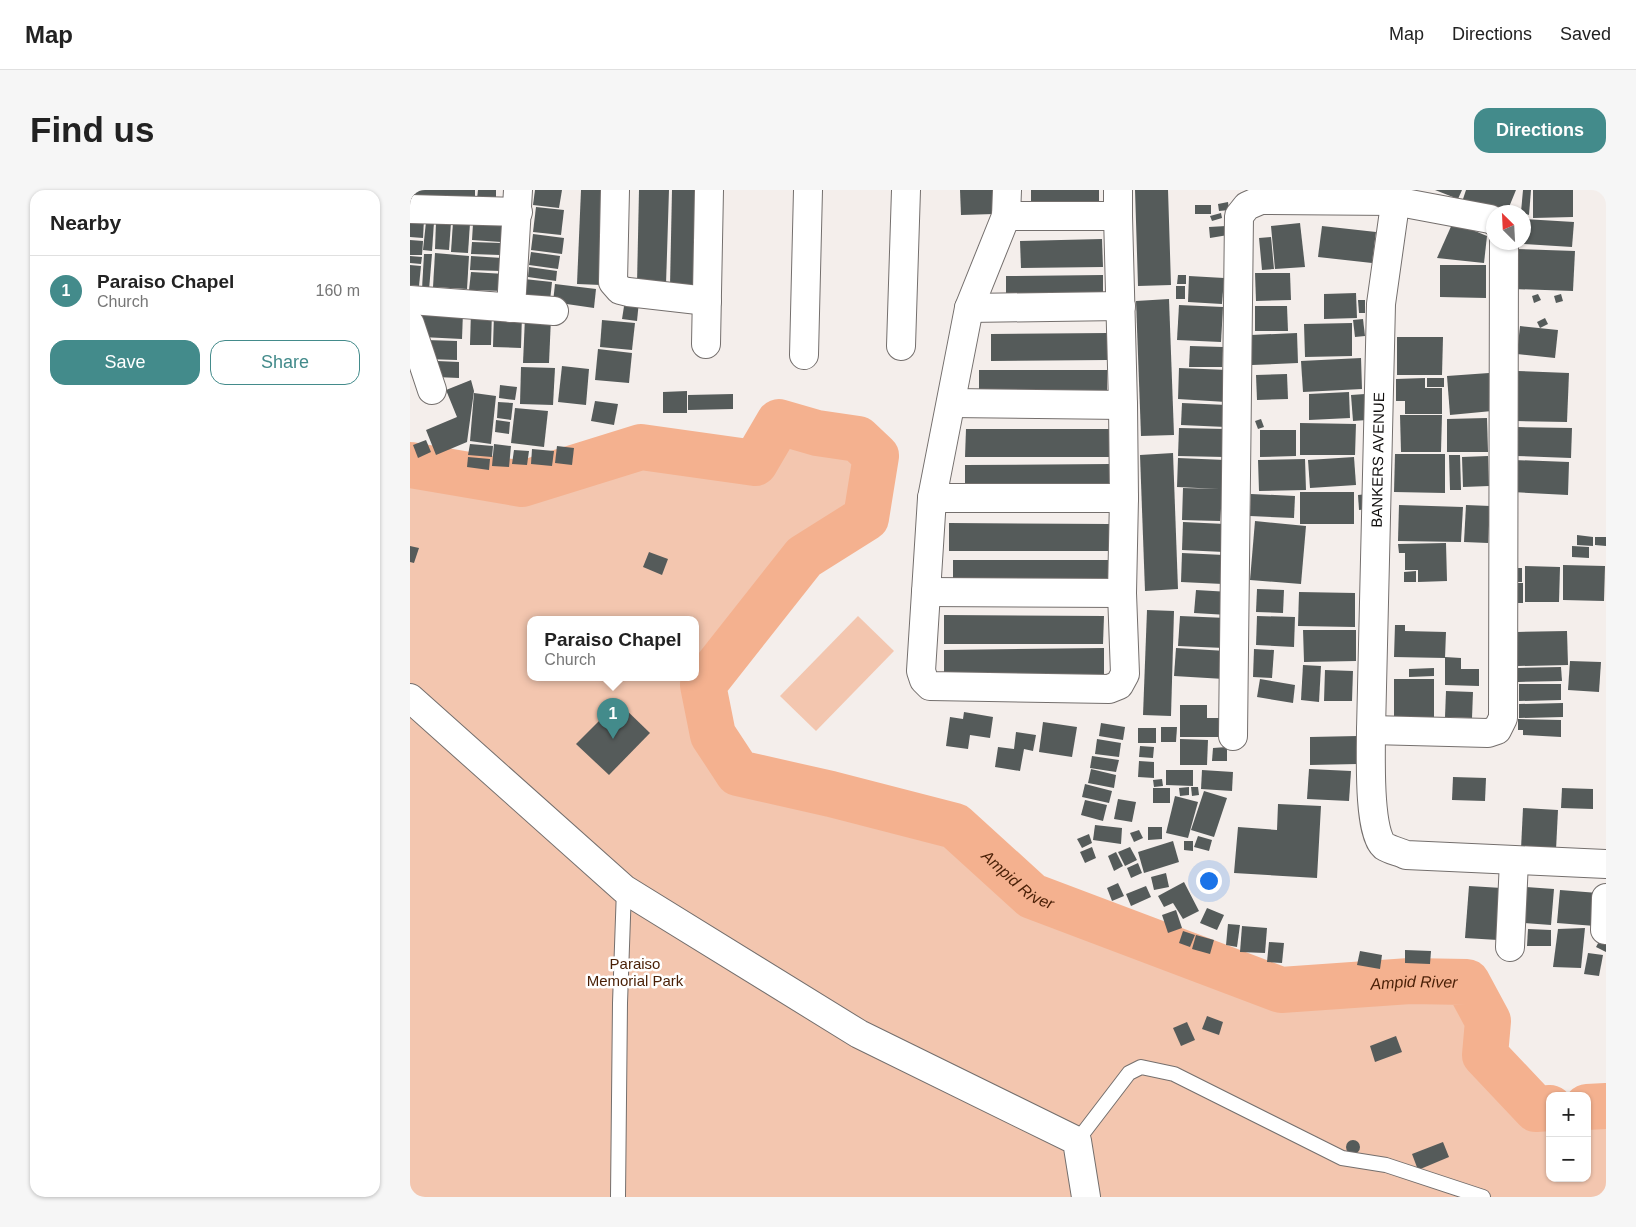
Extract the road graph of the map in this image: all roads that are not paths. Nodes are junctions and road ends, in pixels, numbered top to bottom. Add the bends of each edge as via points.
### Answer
1 (615, 190) edge
2 (708, 190) edge
3 (808, 190) edge
4 (906, 190) edge
5 (1395, 196) edge
6 (518, 201) edge
7 (1007, 203) edge
8 (1118, 203) edge
9 (410, 209) edge
10 (1486, 218) edge
11 (1504, 250) edge
12 (410, 300) edge
13 (707, 302) junction
14 (1121, 306) junction
15 (511, 308) junction
16 (969, 308) junction
17 (554, 311) dead end
18 (410, 324) edge
19 (706, 344) dead end
20 (901, 346) dead end
21 (804, 355) dead end
22 (432, 390) dead end
23 (951, 403) junction
24 (1123, 405) junction
25 (932, 498) junction
26 (1124, 498) junction
27 (926, 592) junction
28 (1122, 593) junction
29 (410, 698) edge
30 (1371, 730) junction
31 (1233, 736) dead end
32 (1514, 861) junction
33 (1606, 864) edge
34 (624, 889) junction
35 (1606, 898) edge
36 (1605, 930) edge
37 (1510, 947) dead end
38 (1077, 1141) junction
39 (618, 1197) edge
40 (1086, 1197) edge
41 (1483, 1197) edge

1 - 13 street via 613,282 620,290 628,292
2 - 13 street
3 - 21 street
4 - 20 street
5 - 10 street
5 - 30 street, BANKERS AVENUE via 1381,304
5 - 31 street via 1261,200 1246,206 1239,216
6 - 9 street
6 - 15 street
7 - 8 street
7 - 16 street
8 - 14 street
11 - 30 street via 1503,718 1497,730 1488,733
12 - 15 street
13 - 19 street
14 - 16 street
14 - 24 street
15 - 17 street
16 - 23 street
18 - 22 street
23 - 24 street
23 - 25 street
24 - 26 street
25 - 26 street
25 - 27 street
26 - 28 street
27 - 28 street
27 - 28 street via 921,671 930,686 1109,689 1119,685 1125,674
29 - 34 street
30 - 32 street, BANKERS AVENUE via 1372,800 1378,834 1384,845 1406,855
32 - 33 street
32 - 37 street
34 - 38 street via 859,1034
34 - 39 lane
35 - 36 street
38 - 40 street
38 - 41 lane via 1128,1073 1141,1067 1174,1074 1342,1158 1386,1164

